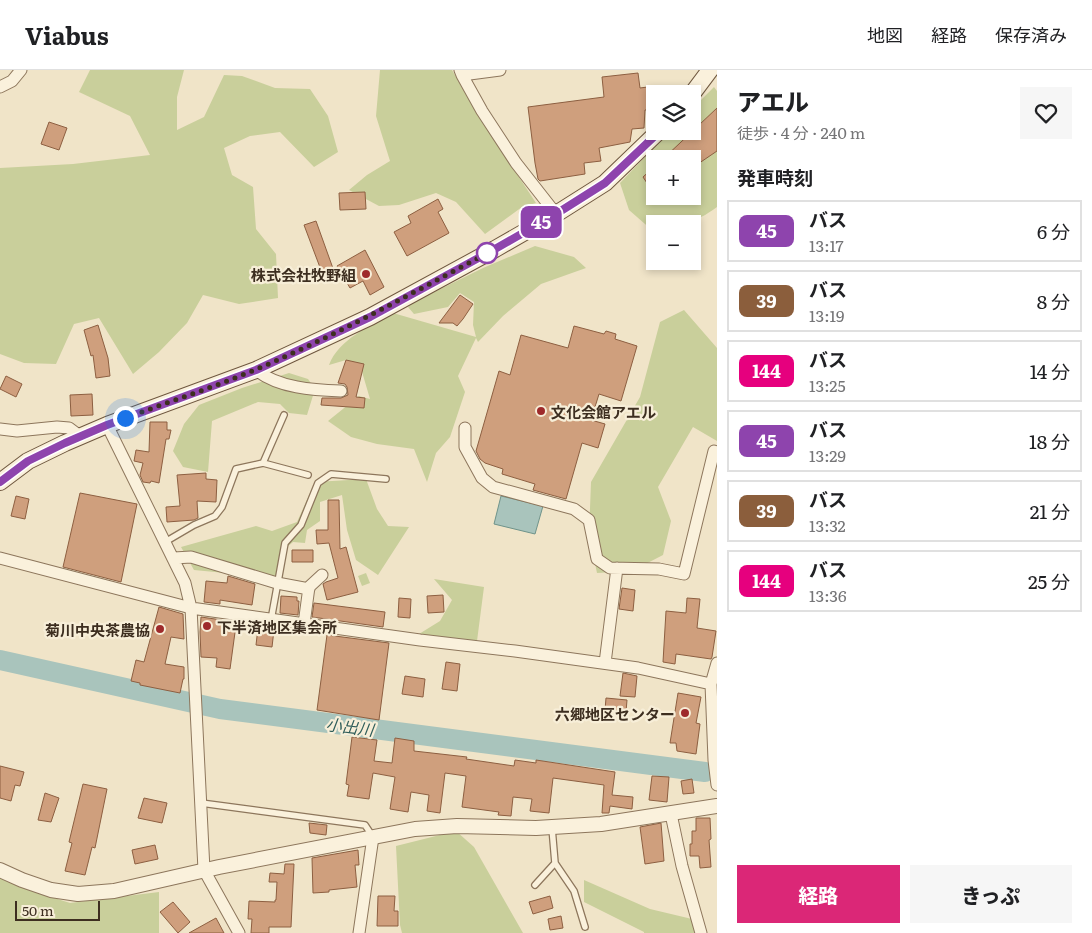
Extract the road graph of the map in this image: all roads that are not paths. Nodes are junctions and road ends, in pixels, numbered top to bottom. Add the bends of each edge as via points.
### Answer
1 (21, 70) edge
2 (500, 70) edge
3 (710, 70) edge
4 (461, 73) edge
5 (699, 85) edge
6 (0, 86) edge
7 (650, 140) edge
8 (556, 214) junction
9 (256, 370) junction
10 (341, 391) dead end
11 (284, 415) dead end
12 (107, 425) junction
13 (465, 428) dead end
14 (0, 429) edge
15 (81, 437) junction
16 (714, 451) dead end
17 (262, 462) junction
18 (308, 475) dead end
19 (386, 479) dead end
20 (0, 482) edge
21 (165, 542) junction
22 (0, 558) edge
23 (174, 558) junction
24 (617, 568) junction
25 (322, 575) dead end
26 (278, 583) junction
27 (309, 589) junction
28 (191, 608) junction
29 (271, 620) junction
30 (304, 624) junction
31 (605, 663) junction
32 (717, 663) edge
33 (711, 684) junction
34 (717, 785) edge
35 (201, 803) junction
36 (717, 806) edge
37 (671, 814) junction
38 (552, 828) junction
39 (373, 837) junction
40 (554, 863) junction
41 (0, 870) edge
42 (204, 870) junction
43 (534, 886) dead end
44 (585, 927) dead end
45 (239, 933) edge
46 (359, 933) edge
47 (701, 933) edge

1 - 6 street via 12,81
2 - 4 street
3 - 5 main road
4 - 8 street via 516,163
7 - 8 main road via 605,183
8 - 9 main road via 370,317
9 - 10 street via 266,378 302,388
9 - 12 main road
11 - 17 lane
12 - 15 main road
12 - 21 street
13 - 24 street via 465,447 482,478 493,487 574,509 589,520 597,559 610,568
14 - 15 street via 69,428
15 - 20 main road via 28,461
16 - 24 street via 684,574 659,569
17 - 18 lane
17 - 21 lane via 236,469 216,516
19 - 26 lane via 332,474 318,483 301,525 285,543
21 - 23 street
22 - 28 street
23 - 26 street via 191,557
23 - 28 street
24 - 31 street
25 - 27 street
26 - 27 street
26 - 29 lane
27 - 30 street
28 - 29 street
28 - 35 street
29 - 30 street
30 - 31 street
31 - 33 street
32 - 33 street
33 - 34 street
35 - 39 lane via 365,825
35 - 42 street
36 - 37 street
37 - 38 street
37 - 47 street
38 - 39 street via 457,826
38 - 40 lane
39 - 42 street
39 - 46 street
40 - 43 lane
40 - 44 lane via 574,891
41 - 42 street via 51,890 78,894 114,891
42 - 45 street

